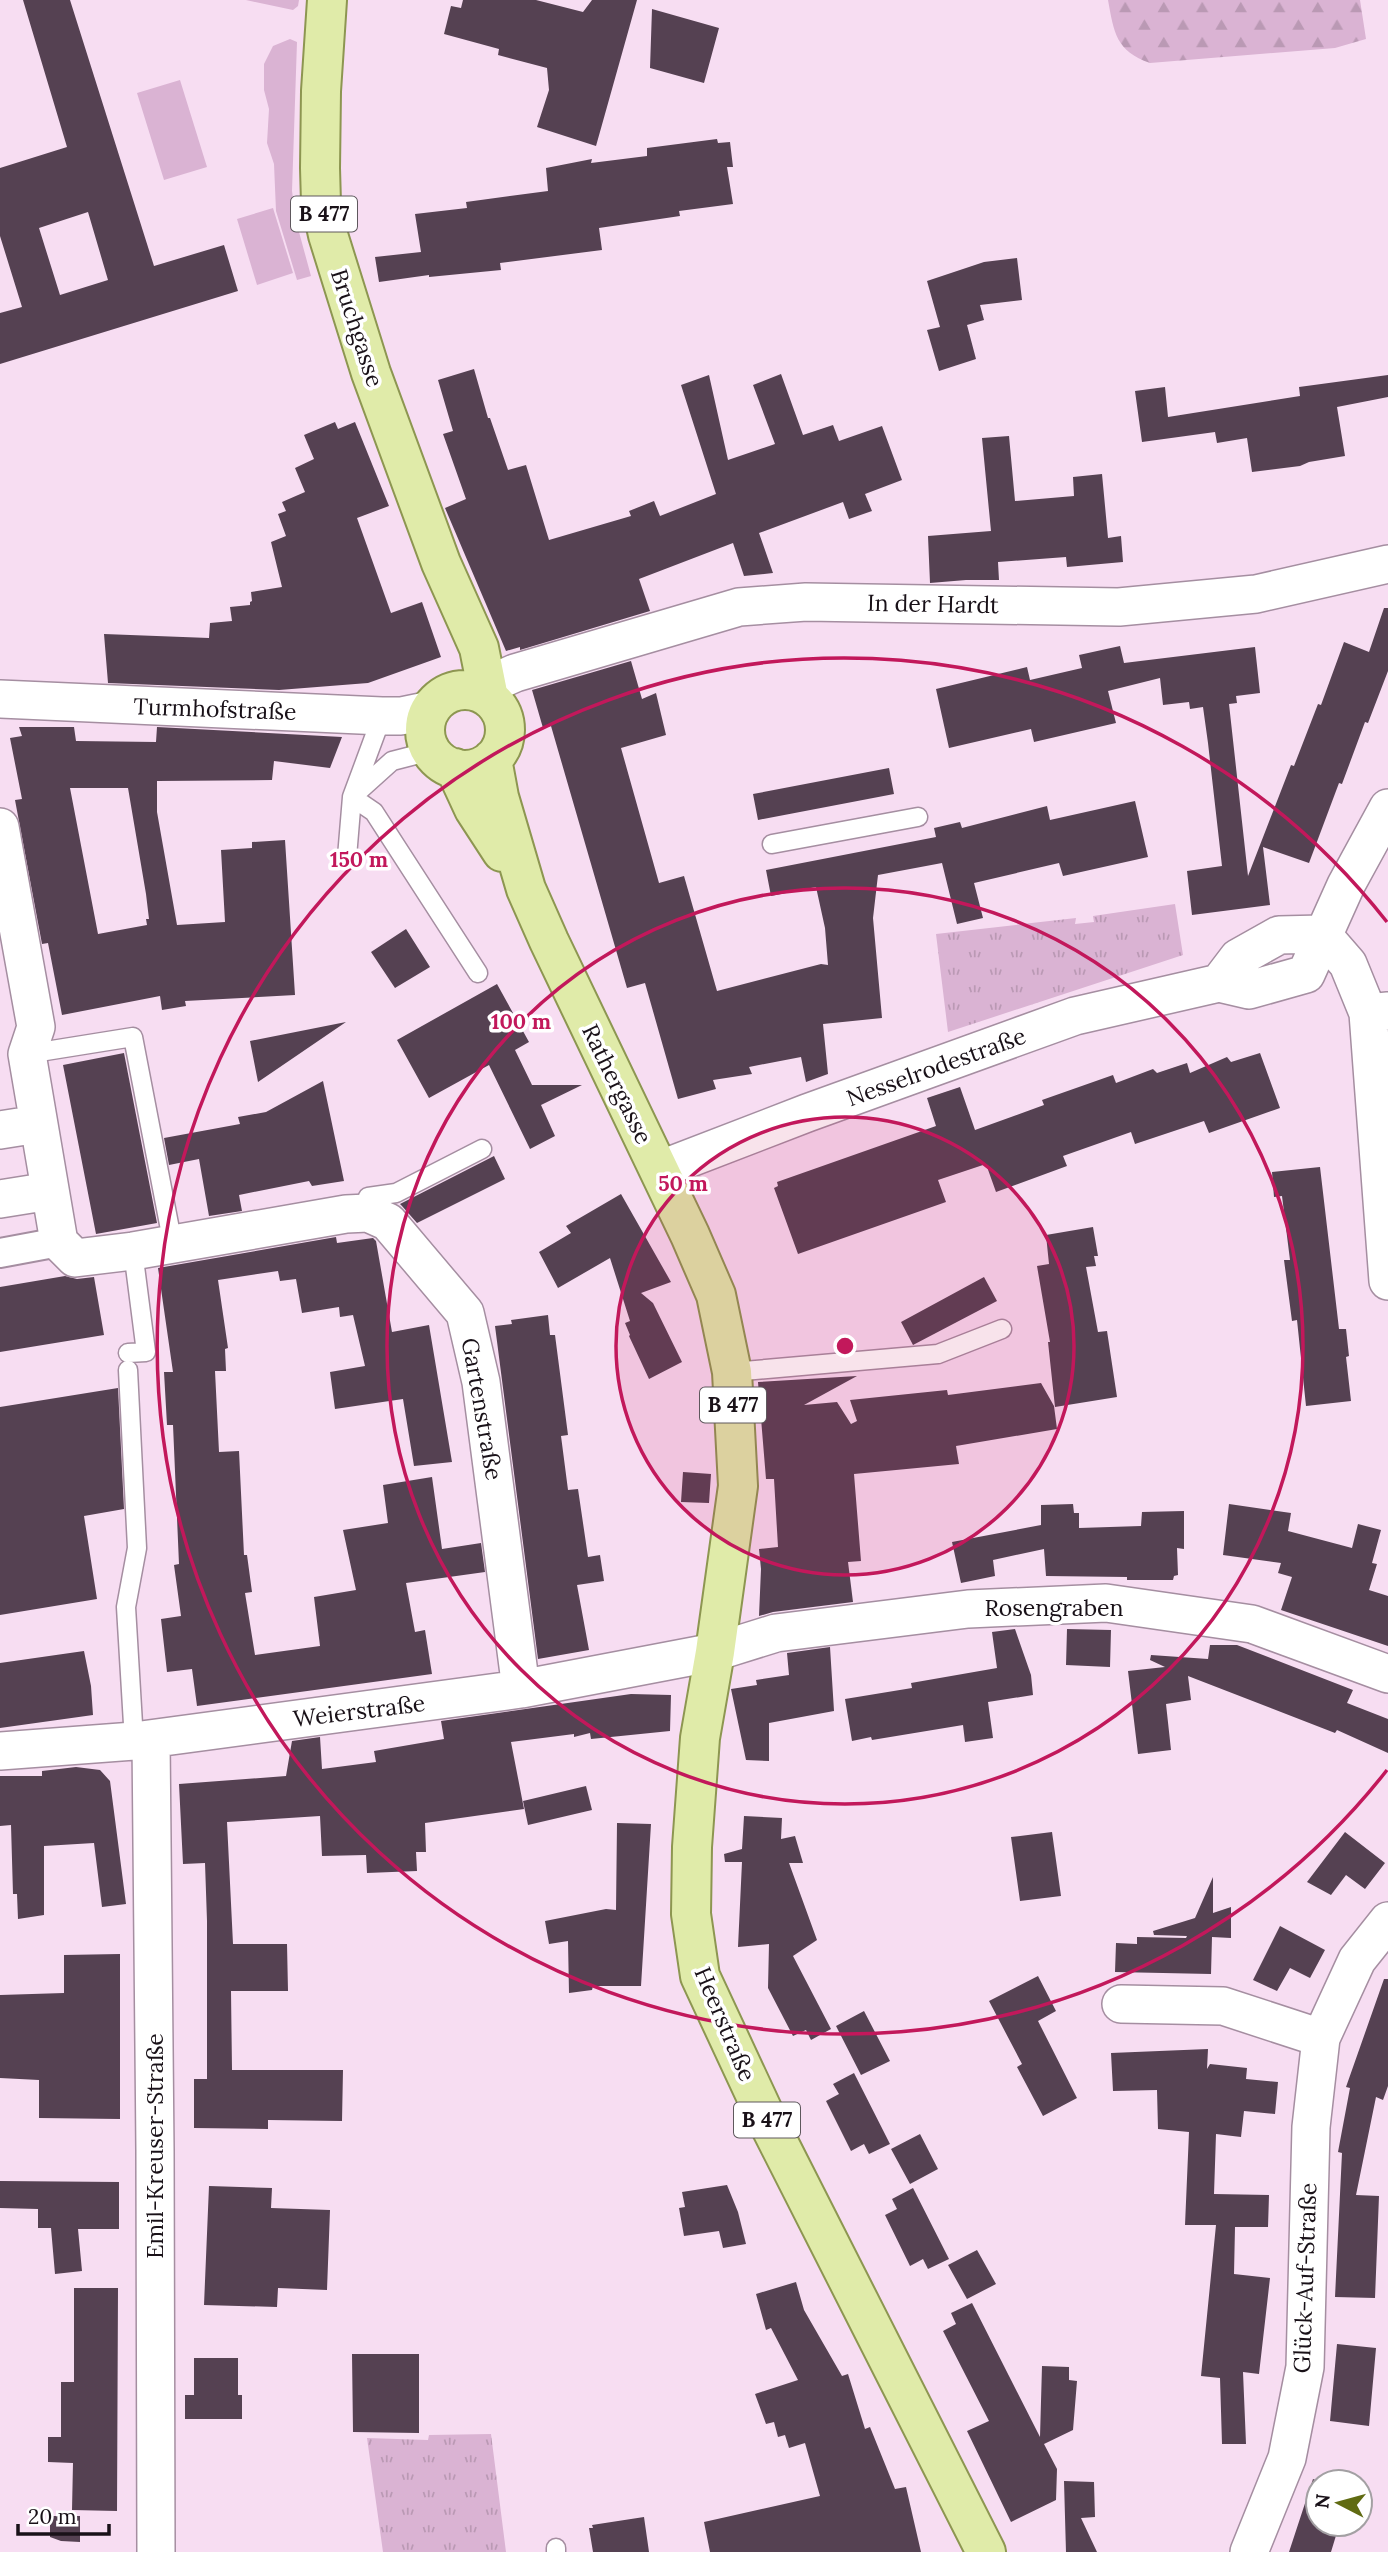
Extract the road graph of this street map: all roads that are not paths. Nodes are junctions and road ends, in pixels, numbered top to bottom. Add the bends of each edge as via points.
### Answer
1 (327, 0) edge
2 (1388, 564) edge
3 (467, 696) junction
4 (0, 699) edge
5 (382, 716) junction
6 (443, 759) junction
7 (492, 759) junction
8 (352, 797) junction
9 (1388, 808) edge
10 (918, 817) dead end
11 (0, 827) edge
12 (772, 844) dead end
13 (347, 857) dead end
14 (526, 889) junction
15 (1322, 934) junction
16 (478, 973) dead end
17 (1378, 1012) edge
18 (13, 1057) edge
19 (38, 1124) junction
20 (0, 1130) edge
21 (482, 1149) dead end
22 (659, 1170) junction
23 (50, 1191) junction
24 (0, 1199) edge
25 (368, 1213) junction
26 (173, 1245) junction
27 (67, 1250) junction
28 (133, 1251) junction
29 (0, 1253) edge
30 (1388, 1280) edge
31 (1002, 1329) dead end
32 (732, 1372) junction
33 (715, 1652) junction
34 (1388, 1674) edge
35 (521, 1689) junction
36 (143, 1740) junction
37 (0, 1751) edge
38 (1388, 1920) edge
39 (1121, 2004) dead end
40 (1321, 2038) junction
41 (156, 2552) edge
42 (986, 2552) edge
43 (1249, 2552) edge

1 - 3 main road, Bruchgasse / B 477 via 321,203 371,373 441,563 479,648
2 - 3 street, In der Hardt via 1256,594 1146,606 806,602 739,607 515,673
3 - 5 street, Turmhofstraße via 401,716
3 - 6 main road, B 477 via 426,722 426,736
3 - 7 main road, B 477 via 502,713 502,745
4 - 5 street, Turmhofstraße
5 - 8 lane
6 - 7 main road via 475,769
6 - 8 lane via 392,761
6 - 14 main road, Rathergasse / B 477
7 - 14 main road, Rathergasse / B 477
8 - 13 lane
8 - 16 lane via 374,812
9 - 15 street, Nesselrodestraße
10 - 12 lane
11 - 18 street via 36,1027
14 - 22 main road, Rathergasse / B 477
15 - 17 street via 1348,964
15 - 22 street, Nesselrodestraße via 1306,974 1249,990 1219,983 1075,1016
17 - 30 street
18 - 19 street
18 - 26 lane via 134,1037
19 - 20 street
19 - 23 street
21 - 25 lane via 396,1194 368,1197
22 - 32 main road, Rathergasse / B 477 via 716,1295
23 - 24 street
23 - 27 street
25 - 26 street
25 - 35 street, Gartenstraße via 388,1222 464,1313 481,1382
26 - 28 street
27 - 28 street
27 - 29 street
28 - 36 lane via 146,1352 128,1362 137,1548 126,1607
31 - 32 lane via 938,1354
32 - 33 main road, Rathergasse / B 477 via 738,1486
33 - 34 street, Rosengraben via 776,1633 968,1608 1106,1603 1252,1624
33 - 35 street, Weierstraße
33 - 42 main road, Heerstraße / B 477 via 700,1738 692,1846 691,1914 700,1976 768,2122
35 - 36 street, Weierstraße
36 - 37 street, Weierstraße
36 - 41 street, Emil-Kreuser-Straße via 155,2136
38 - 40 street, Glück-Auf-Straße via 1357,1960
39 - 40 street via 1223,2006
40 - 43 street, Glück-Auf-Straße via 1311,2127 1304,2367 1287,2458

